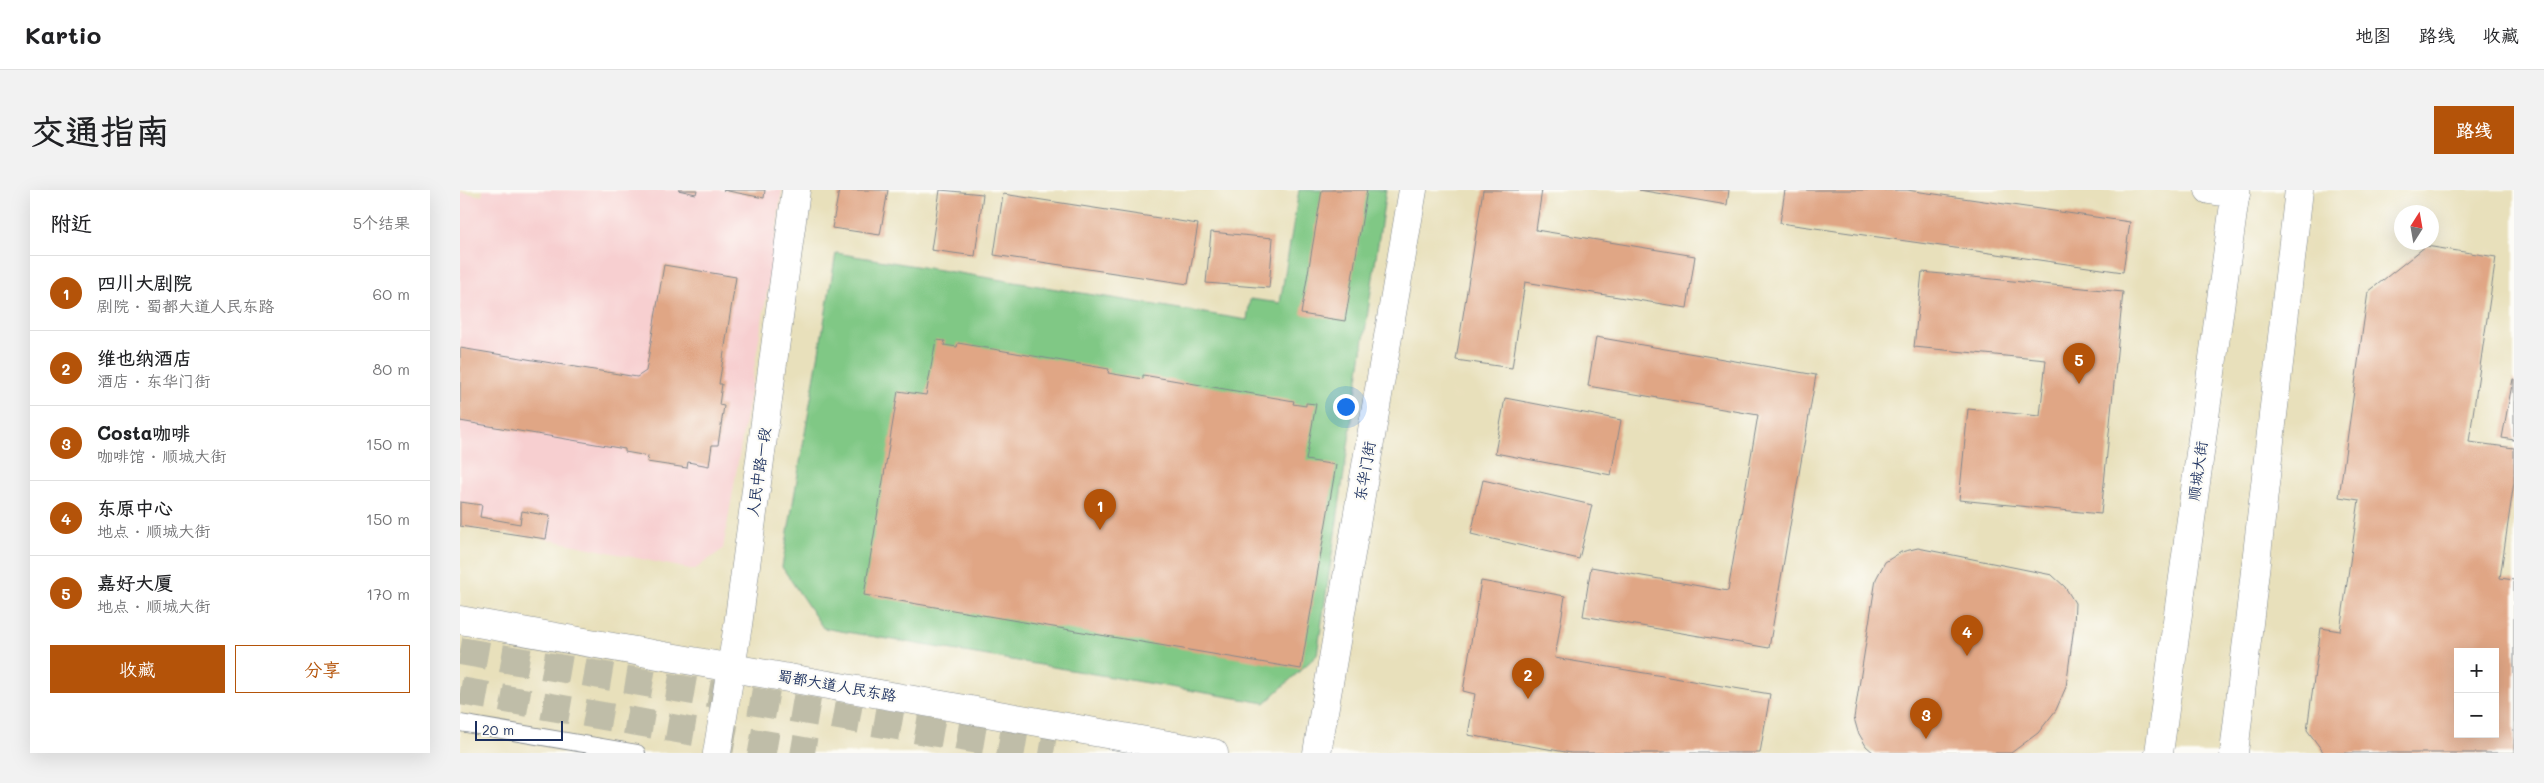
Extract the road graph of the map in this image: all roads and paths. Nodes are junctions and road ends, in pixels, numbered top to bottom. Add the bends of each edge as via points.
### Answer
1 (796, 190) edge
2 (1413, 190) edge
3 (2299, 190) edge
4 (2227, 191) edge
5 (460, 620) edge
6 (732, 668) junction
7 (460, 723) edge
8 (637, 753) edge
9 (717, 753) edge
10 (1214, 753) edge
11 (1317, 753) edge
12 (2159, 753) edge
13 (2234, 753) edge

1 - 6 main road, 人民中路一段
2 - 11 main road, 东华门街
3 - 13 main road
4 - 12 main road, 顺城大街
5 - 6 main road, 蜀都大道人民东路
6 - 9 main road, 人民中路一段
6 - 10 main road, 蜀都大道人民东路
7 - 8 lane

